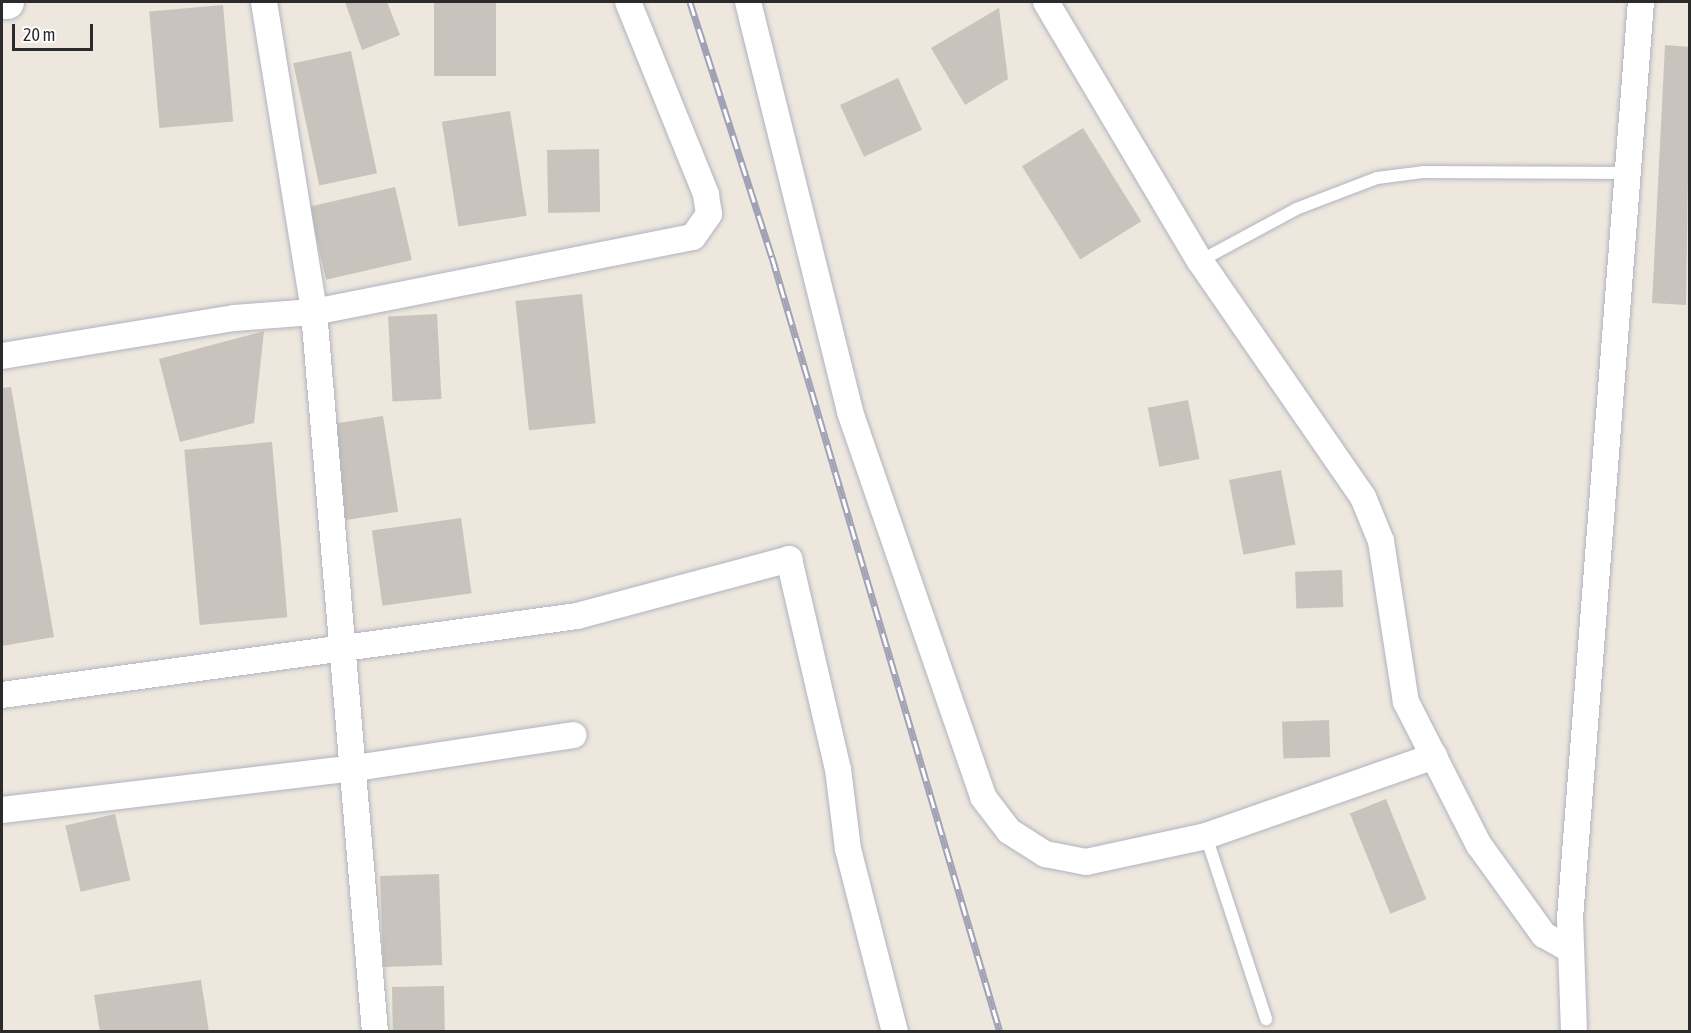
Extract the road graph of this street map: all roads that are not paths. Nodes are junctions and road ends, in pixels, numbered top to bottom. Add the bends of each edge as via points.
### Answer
1 (2, 2) edge
2 (7, 2) edge
3 (264, 2) edge
4 (628, 2) edge
5 (748, 2) edge
6 (1046, 2) edge
7 (1641, 2) edge
8 (1628, 173) junction
9 (1200, 261) junction
10 (314, 312) junction
11 (2, 356) edge
12 (345, 651) junction
13 (2, 695) edge
14 (574, 735) dead end
15 (1434, 756) junction
16 (356, 768) junction
17 (2, 810) edge
18 (1206, 836) junction
19 (1571, 950) junction
20 (1266, 1019) dead end
21 (375, 1032) edge
22 (895, 1032) edge
23 (1574, 1032) edge

1 - 2 main road
3 - 10 street
4 - 10 street via 706,194 709,214 700,231 686,241
5 - 18 street via 850,412 983,796 1009,831 1065,860 1086,862
6 - 9 street
7 - 8 street
8 - 9 lane via 1423,172 1377,178 1296,209
8 - 19 street
9 - 15 street via 1363,497 1381,541 1406,702
10 - 11 street via 234,318
10 - 12 street
12 - 13 street
12 - 16 street
12 - 22 street via 577,616 789,559 838,769 848,849
14 - 16 street
15 - 18 street
15 - 19 street via 1479,845 1544,935
16 - 17 street
16 - 21 street
18 - 20 lane
19 - 23 street

